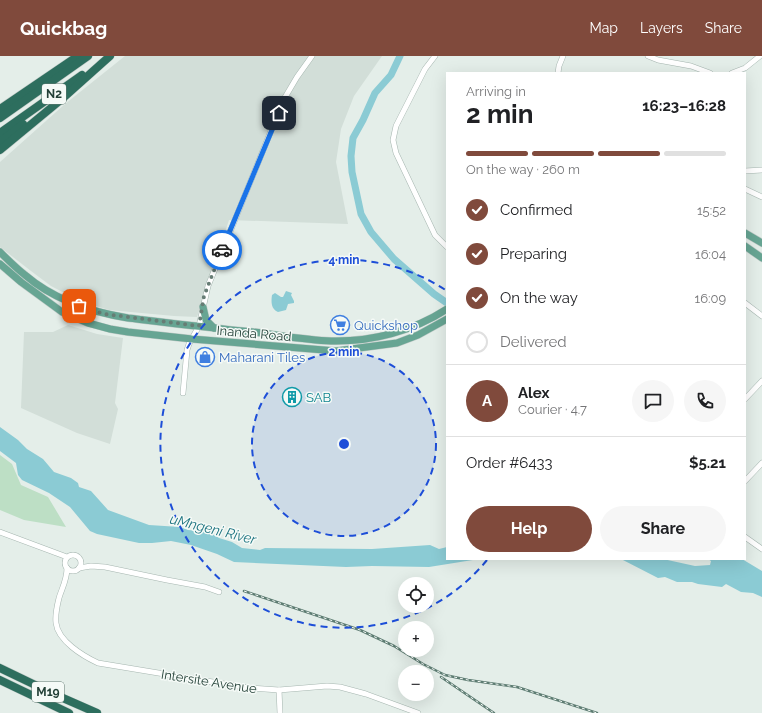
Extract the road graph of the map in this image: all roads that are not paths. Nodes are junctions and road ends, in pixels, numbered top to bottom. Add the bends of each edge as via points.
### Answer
1 (78, 56) edge
2 (88, 56) edge
3 (109, 56) edge
4 (312, 56) edge
5 (436, 56) edge
6 (563, 56) edge
7 (648, 56) edge
8 (760, 56) edge
9 (558, 72) edge
10 (706, 72) edge
11 (735, 72) edge
12 (84, 78) junction
13 (0, 108) edge
14 (0, 118) edge
15 (0, 133) edge
16 (0, 142) edge
17 (0, 150) edge
18 (762, 170) edge
19 (746, 171) edge
20 (746, 189) edge
21 (762, 197) edge
22 (746, 234) edge
23 (762, 244) edge
24 (446, 247) edge
25 (746, 247) edge
26 (0, 252) edge
27 (762, 258) edge
28 (0, 264) edge
29 (746, 304) edge
30 (202, 307) junction
31 (446, 310) edge
32 (762, 316) edge
33 (445, 320) edge
34 (199, 326) junction
35 (214, 328) junction
36 (192, 339) junction
37 (762, 381) edge
38 (183, 393) dead end
39 (746, 398) edge
40 (762, 463) edge
41 (746, 480) edge
42 (0, 532) edge
43 (746, 539) edge
44 (762, 549) edge
45 (67, 558) junction
46 (81, 561) junction
47 (91, 566) junction
48 (67, 568) junction
49 (79, 568) junction
50 (74, 571) junction
51 (65, 583) junction
52 (219, 592) dead end
53 (0, 667) edge
54 (0, 680) edge
55 (279, 690) junction
56 (69, 713) edge
57 (97, 713) edge
58 (280, 713) edge
59 (418, 713) edge

1 - 13 highway
2 - 14 highway, N2
3 - 12 highway
3 - 15 highway, N2
4 - 30 street via 284,99 208,286
5 - 24 street via 425,69 396,126 393,140 396,153 432,230
6 - 9 street
7 - 10 street
8 - 11 street via 745,68
12 - 16 highway
12 - 17 highway
18 - 19 street
20 - 21 street
22 - 23 main road
25 - 27 main road
26 - 34 main road, Inanda Road via 42,288 87,309 128,318
28 - 36 main road, Inanda Road via 35,293 71,317 110,329
29 - 32 street
30 - 34 street
30 - 35 main road via 206,320
31 - 35 main road, Inanda Road via 411,328 391,334 344,341 313,340
33 - 36 main road, Inanda Road via 397,343 336,351
34 - 35 main road, Inanda Road
34 - 36 street
36 - 38 street via 187,350
37 - 39 street
40 - 41 street
42 - 45 street
43 - 44 street
45 - 46 street via 71,555 76,556
45 - 48 street
46 - 47 street
46 - 49 street
47 - 49 street
47 - 52 street via 205,587
48 - 50 street
48 - 51 street, Intersite Avenue
49 - 50 street
50 - 51 street, Intersite Avenue
51 - 55 street, Intersite Avenue via 57,608 57,628 67,643 90,659 119,667 249,688
53 - 57 highway, M19
54 - 56 highway, M19
55 - 58 street
55 - 59 street, Intersite Avenue via 340,687

